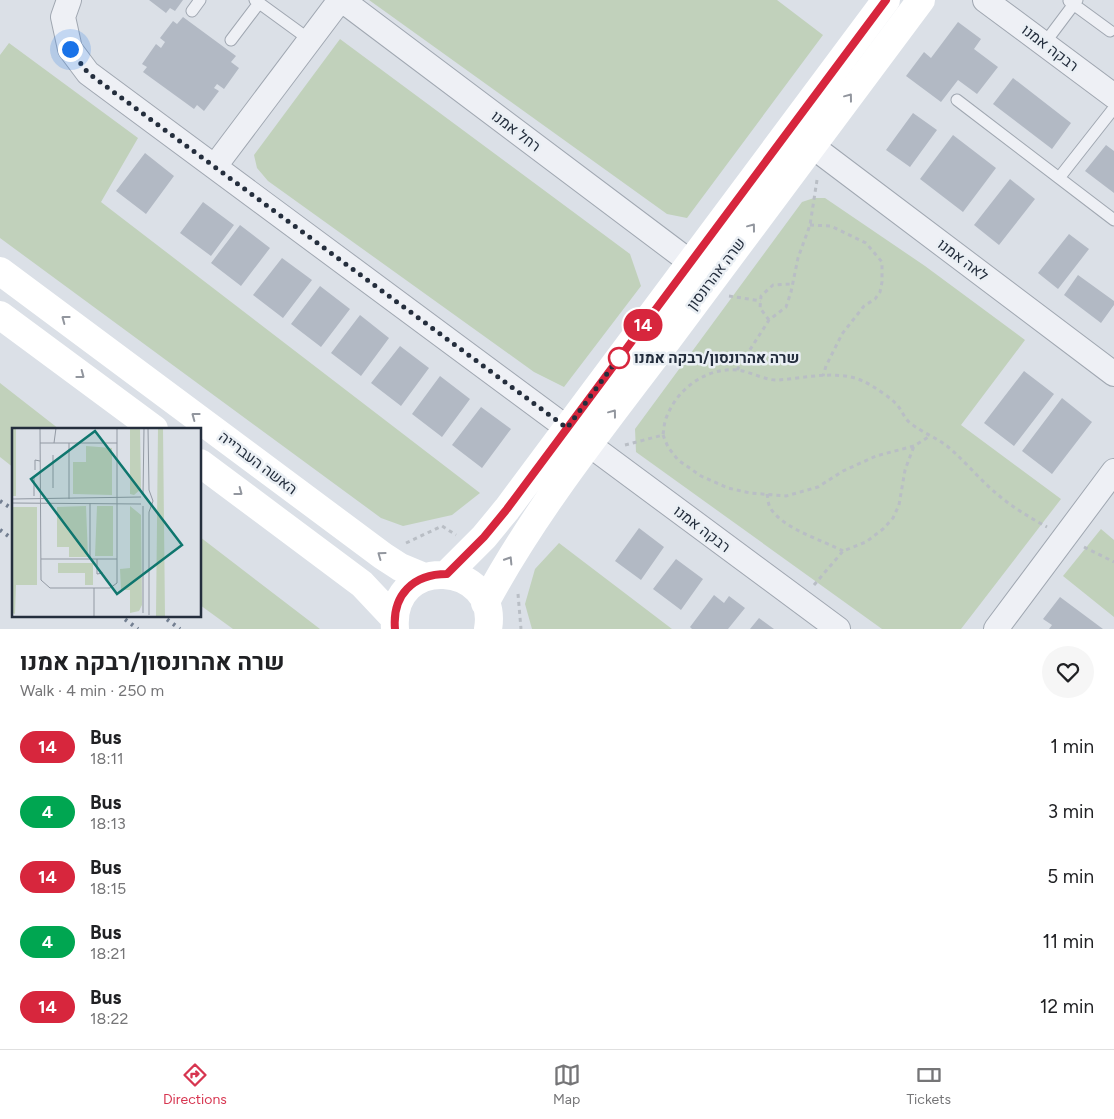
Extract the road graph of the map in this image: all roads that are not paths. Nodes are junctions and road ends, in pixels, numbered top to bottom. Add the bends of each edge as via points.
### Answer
1 (68, 0) edge
2 (200, 0) edge
3 (341, 0) edge
4 (886, 0) edge
5 (921, 0) edge
6 (985, 0) edge
7 (257, 1) edge
8 (1073, 1) edge
9 (192, 10) dead end
10 (1110, 31) dead end
11 (231, 40) dead end
12 (310, 40) junction
13 (1044, 44) junction
14 (1114, 96) edge
15 (957, 100) dead end
16 (1114, 108) edge
17 (817, 150) junction
18 (215, 166) junction
19 (1059, 178) junction
20 (1114, 220) edge
21 (690, 262) junction
22 (0, 270) edge
23 (0, 315) edge
24 (1114, 374) edge
25 (153, 428) edge
26 (567, 428) junction
27 (594, 448) junction
28 (201, 464) edge
29 (1114, 471) edge
30 (436, 576) junction
31 (488, 621) edge
32 (394, 623) edge
33 (838, 629) edge
34 (996, 629) edge

1 - 18 street, רבקה אמנו via 63,17 70,49 88,73
2 - 9 lane
3 - 12 street, רחל אמנו
3 - 21 street, רחל אמנו
4 - 21 street, שרה אהרונסון
17 -> 5 street, שרה אהרונסון
6 - 13 street, רבקה אמנו
7 - 11 lane
7 - 12 lane
8 - 10 lane
8 - 13 lane
12 - 18 street, רחל אמנו
13 - 14 street, רבקה אמנו
15 - 19 lane
16 - 19 lane
17 - 24 street, לאה אמנו
27 -> 17 street, שרה אהרונסון via 703,292
18 - 26 street, רבקה אמנו
19 - 20 lane
21 - 26 street, שרה אהרונסון
30 -> 22 street, האשה העברייה via 405,570 383,556
23 -> 25 street
26 - 27 street, רבקה אמנו
26 - 30 street, שרה אהרונסון via 484,537
31 -> 27 street, שרה אהרונסון via 504,567 529,528
27 - 33 street, רבקה אמנו
28 -> 32 street via 362,584
29 - 34 street
30 - 31 street, האשה העברייה via 459,577 470,583 479,592
30 - 32 street, שרה אהרונסון via 415,582 404,593 396,607

